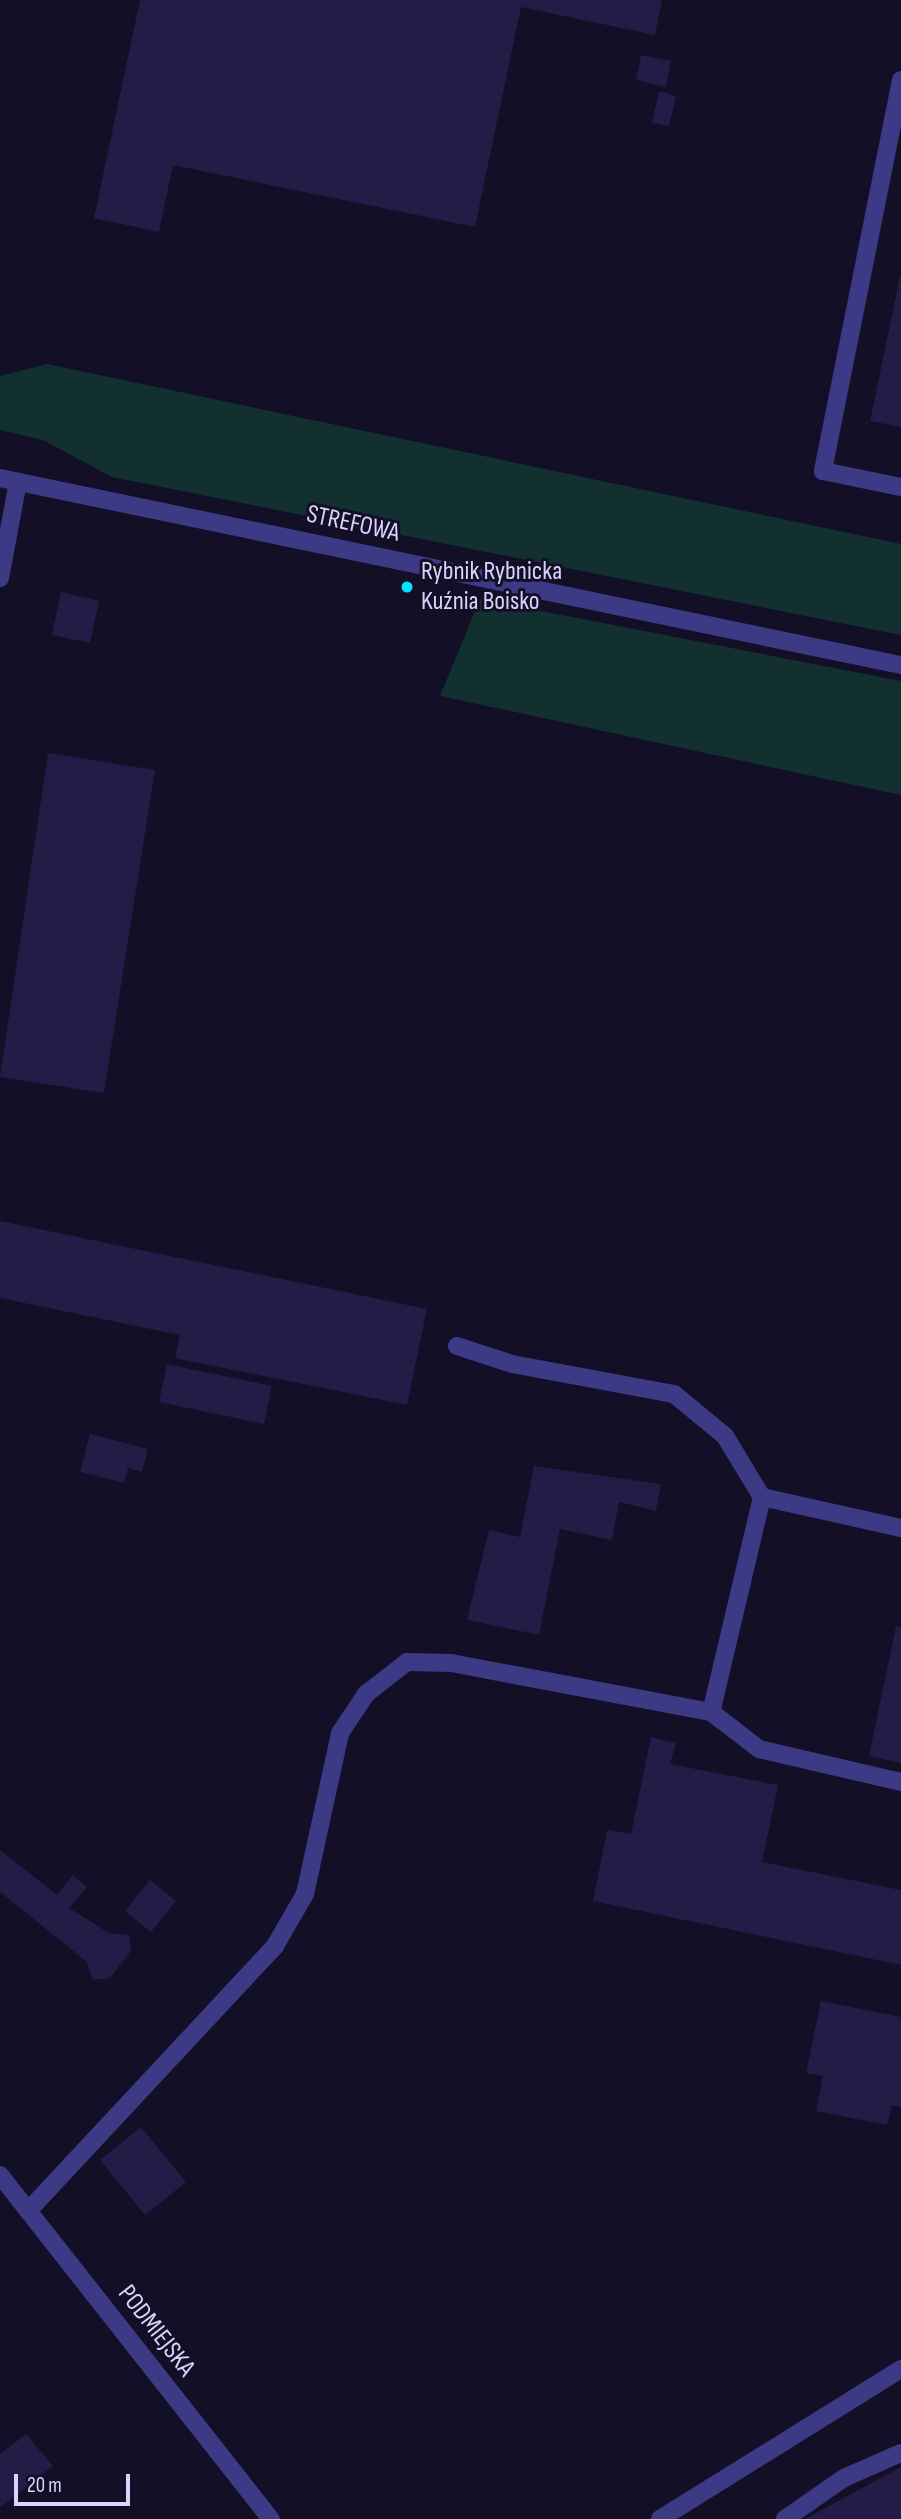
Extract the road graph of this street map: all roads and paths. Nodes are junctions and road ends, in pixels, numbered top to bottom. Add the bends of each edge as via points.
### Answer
1 (901, 80) edge
2 (0, 478) edge
3 (18, 482) junction
4 (901, 487) edge
5 (0, 578) edge
6 (901, 666) edge
7 (457, 1346) dead end
8 (762, 1497) junction
9 (901, 1528) edge
10 (711, 1713) junction
11 (901, 1782) edge
12 (0, 2175) edge
13 (28, 2211) junction
14 (901, 2369) edge
15 (901, 2453) edge
16 (271, 2519) edge
17 (660, 2519) edge
18 (785, 2519) edge

1 - 4 street via 823,471
2 - 3 street, STREFOWA
3 - 5 street
3 - 6 street, STREFOWA
7 - 8 street via 512,1364 674,1394 725,1436
8 - 9 street
8 - 10 street
10 - 11 street via 759,1749
10 - 13 street via 451,1663 407,1662 366,1694 340,1733 305,1894 275,1945
12 - 13 street, PODMIEJSKA
13 - 16 street, PODMIEJSKA
14 - 17 street
15 - 18 street via 844,2478

